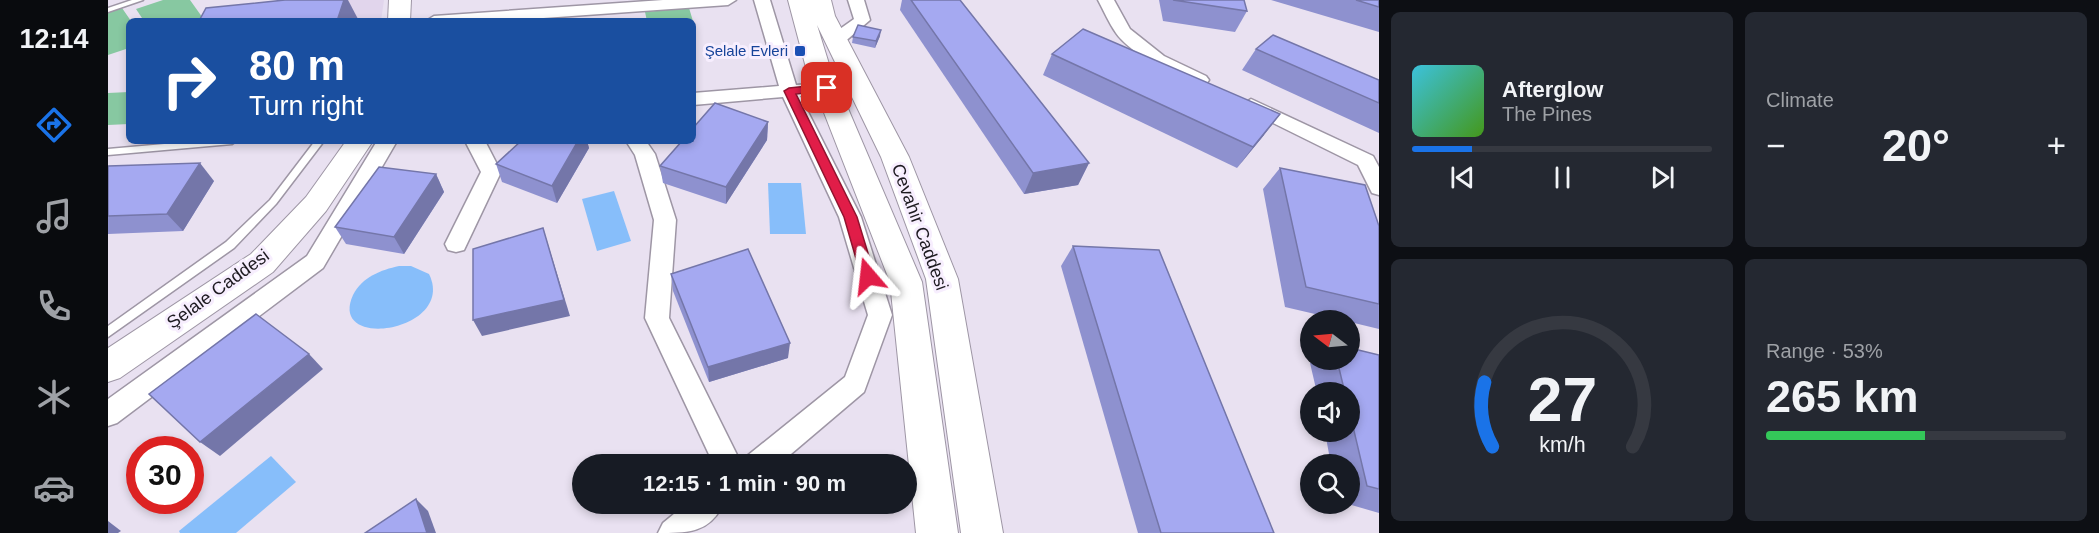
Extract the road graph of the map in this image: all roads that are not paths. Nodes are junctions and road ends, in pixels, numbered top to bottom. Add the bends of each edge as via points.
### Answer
1 (139, 0) edge
2 (399, 0) edge
3 (432, 0) edge
4 (728, 0) edge
5 (762, 0) edge
6 (799, 0) edge
7 (820, 0) edge
8 (856, 0) edge
9 (1106, 0) edge
10 (648, 4) edge
11 (108, 10) edge
12 (399, 18) edge
13 (434, 18) edge
14 (472, 18) edge
15 (836, 40) junction
16 (827, 88) junction
17 (789, 91) junction
18 (696, 99) edge
19 (198, 144) edge
20 (318, 144) edge
21 (358, 144) edge
22 (385, 144) edge
23 (477, 144) edge
24 (638, 144) edge
25 (108, 152) edge
26 (1379, 188) edge
27 (456, 244) dead end
28 (262, 263) junction
29 (297, 276) junction
30 (108, 332) edge
31 (108, 367) edge
32 (108, 414) edge
33 (723, 454) edge
34 (769, 454) edge
35 (697, 514) edge
36 (673, 533) edge
37 (937, 533) edge
38 (982, 533) edge

1 - 11 lane
2 - 12 street
3 - 13 street
4 - 10 street
5 - 17 street
6 - 16 street, Cevahir Caddesi
7 - 15 street, Cevahir Caddesi
8 - 15 street via 862,20
9 - 26 street via 1123,32 1158,60 1366,160
10 - 14 street
15 - 38 street, Cevahir Caddesi via 895,157 942,279
16 - 17 street
16 - 37 street, Cevahir Caddesi via 906,282
17 - 18 street
17 - 34 street via 850,217 880,315 855,384
19 - 25 lane
20 - 30 lane via 273,202 230,245
21 - 28 street, Şelale Caddesi via 316,204
22 - 29 street via 315,262
23 - 27 street via 491,172
24 - 33 street via 645,154 666,220 657,318
28 - 29 street
28 - 31 street, Şelale Caddesi
29 - 32 street
35 - 36 street

